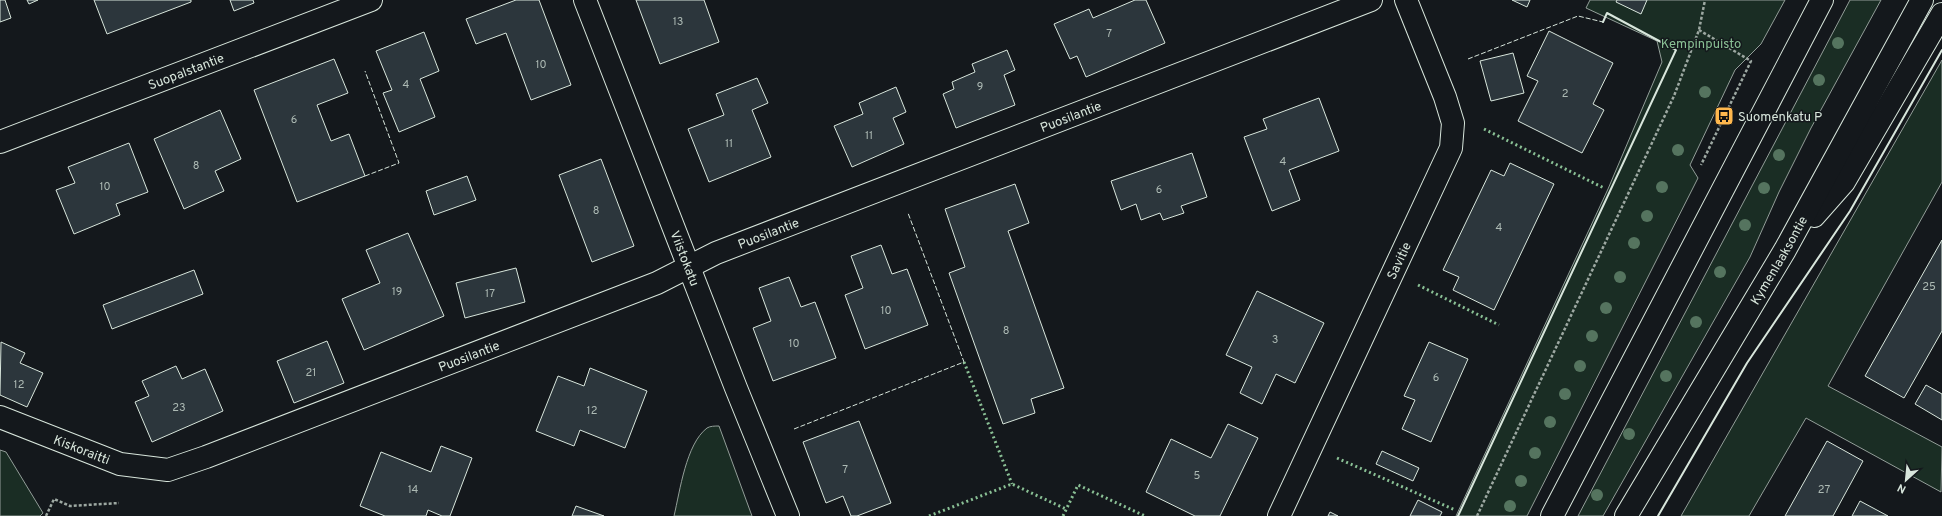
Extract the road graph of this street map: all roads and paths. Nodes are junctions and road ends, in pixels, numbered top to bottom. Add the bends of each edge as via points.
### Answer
1 (371, 0) edge
2 (585, 0) edge
3 (1371, 0) edge
4 (1406, 0) edge
5 (1705, 0) edge
6 (1804, 0) edge
7 (1822, 0) edge
8 (1922, 0) edge
9 (1942, 14) edge
10 (1699, 30) junction
11 (1784, 73) junction
12 (0, 142) edge
13 (1701, 165) dead end
14 (1785, 250) junction
15 (688, 266) junction
16 (0, 417) edge
17 (168, 470) joint
18 (119, 503) dead end
19 (46, 516) edge
20 (788, 516) edge
21 (1279, 516) edge
22 (1477, 516) edge
23 (1552, 516) edge
24 (1626, 516) edge

1 - 12 street, Suopalstantie
2 - 15 street, Viistokatu
3 - 15 street, Puosilantie
4 - 21 street, Savitie via 1453,123 1451,148
5 - 10 path
6 - 11 street
7 - 11 street
8 - 14 street, Kymenlaaksontie
9 - 14 street via 1844,182
10 - 13 path via 1751,61
10 - 22 path via 1674,96
11 - 23 street
14 - 24 street, Kymenlaaksontie
15 - 17 street, Puosilantie via 657,283
15 - 20 street, Viistokatu
16 - 17 street, Kiskoraitti via 120,464
18 - 19 path via 70,506 54,499

